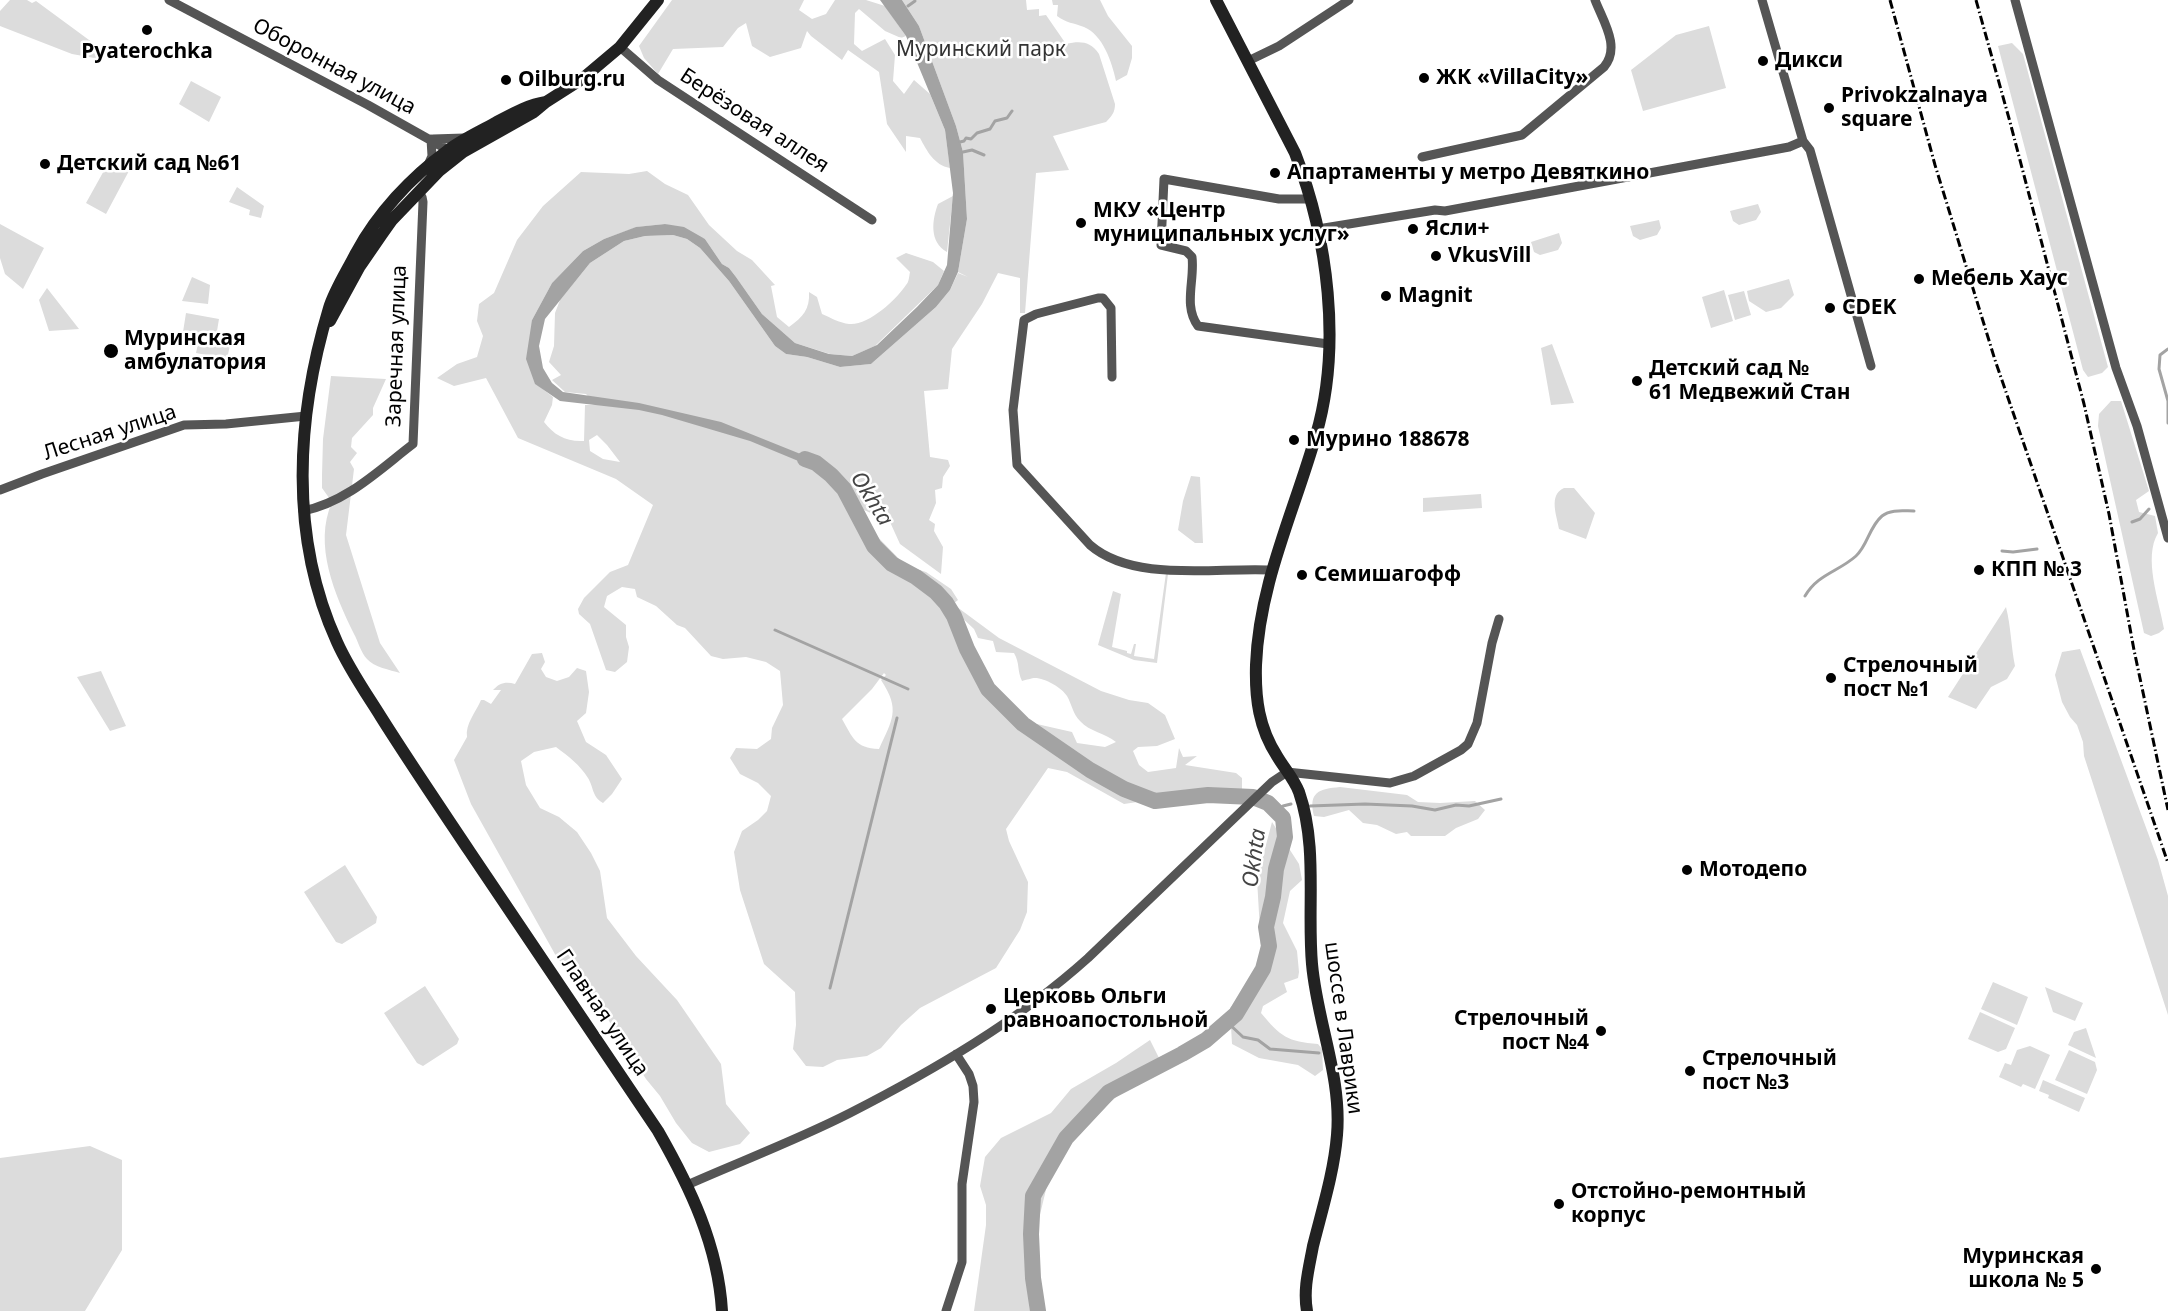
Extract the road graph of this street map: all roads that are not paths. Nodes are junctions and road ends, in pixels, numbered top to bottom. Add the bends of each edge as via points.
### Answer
1 (169, 0) edge
2 (1216, 0) edge
3 (1349, 0) edge
4 (1595, 0) edge
5 (1762, 0) edge
6 (2015, 0) edge
7 (657, 1) edge
8 (620, 47) junction
9 (1248, 62) junction
10 (479, 137) junction
11 (431, 139) junction
12 (1803, 141) junction
13 (448, 150) junction
14 (1422, 157) dead end
15 (433, 169) junction
16 (418, 192) junction
17 (1311, 199) junction
18 (872, 220) dead end
19 (1318, 229) junction
20 (324, 331) junction
21 (1328, 344) junction
22 (1871, 366) dead end
23 (1112, 377) dead end
24 (306, 416) junction
25 (0, 490) edge
26 (303, 511) junction
27 (2168, 538) edge
28 (1271, 570) junction
29 (1499, 619) dead end
30 (1287, 772) junction
31 (956, 1054) junction
32 (687, 1185) junction
33 (722, 1311) edge
34 (946, 1311) edge
35 (1307, 1311) edge

1 - 11 street, Оборонная улица
2 - 9 main road, шоссе в Лаврики
3 - 9 street
4 - 14 street via 1611,40 1612,53 1604,67 1522,135
5 - 12 street
6 - 27 street via 2110,346
7 - 8 main road
8 - 10 main road via 534,112
8 - 18 street, Берёзовая аллея via 658,80
9 - 17 main road, шоссе в Лаврики via 1295,153
10 - 11 street
10 - 13 main road
10 - 15 main road via 463,152
11 - 13 street, Оборонная улица
11 - 15 street
12 - 19 street via 1789,147 1445,211
12 - 22 street via 1810,150
13 - 15 main road
15 - 16 main road
15 - 20 main road via 394,201 361,243 336,290
16 - 20 main road via 370,249
16 - 26 street, Заречная улица via 423,202 413,444 349,494
17 - 19 main road, шоссе в Лаврики
17 - 21 street via 1279,199 1164,179 1161,245 1186,251 1192,257 1191,318 1198,326
19 - 21 main road, шоссе в Лаврики via 1328,297
20 - 24 main road, Главная улица
21 - 28 main road, шоссе в Лаврики via 1319,425
23 - 28 street via 1111,308 1102,298 1024,320 1013,410 1017,465 1090,545 1133,567
24 - 25 street, Лесная улица via 184,425
24 - 26 main road, Главная улица
26 - 32 main road, Главная улица via 309,559 326,616 352,670 658,1131
28 - 30 main road, шоссе в Лаврики via 1260,624 1256,689 1261,725
29 - 30 street via 1477,723 1461,750 1414,776 1390,783
30 - 31 street via 1061,982
30 - 35 main road, шоссе в Лаврики via 1305,818 1312,965 1337,1108 1334,1158 1306,1279
31 - 32 street via 849,1114
31 - 34 street via 969,1074 974,1102 962,1184 962,1262
32 - 33 main road, Главная улица via 711,1244

